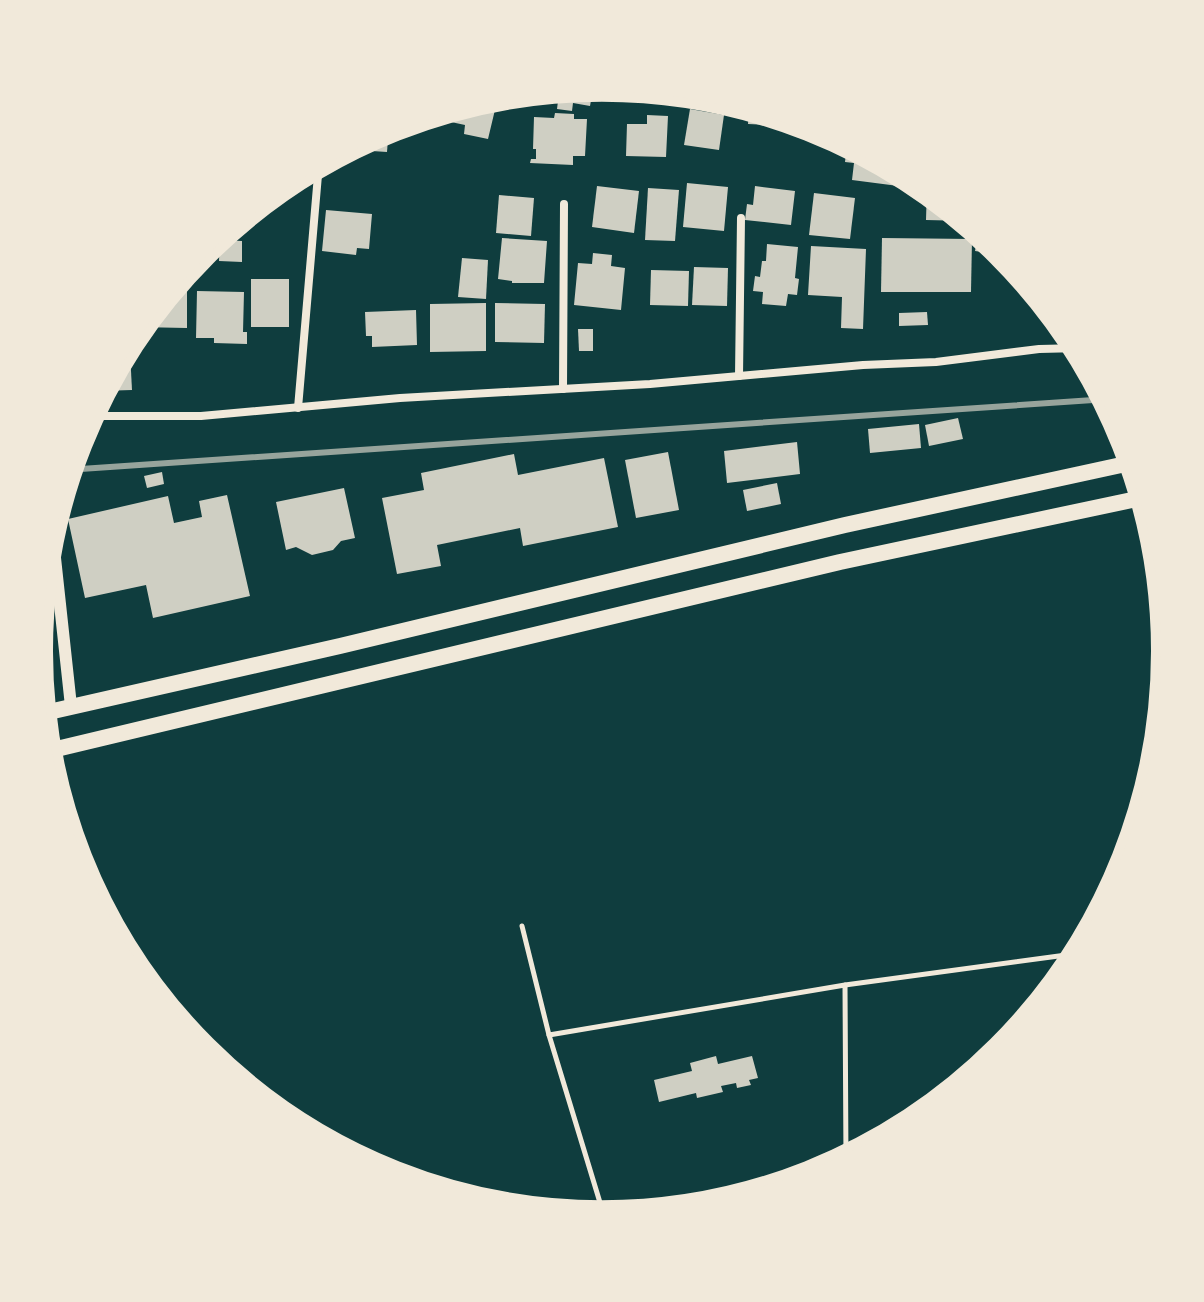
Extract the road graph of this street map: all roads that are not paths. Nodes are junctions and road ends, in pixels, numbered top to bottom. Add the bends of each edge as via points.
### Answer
1 (318, 175) dead end
2 (564, 204) dead end
3 (741, 218) dead end
4 (1066, 348) edge
5 (739, 376) junction
6 (563, 389) junction
7 (298, 408) junction
8 (100, 416) edge
9 (1124, 464) edge
10 (1135, 499) edge
11 (56, 563) edge
12 (71, 706) junction
13 (52, 711) edge
14 (57, 749) edge
15 (522, 926) dead end
16 (1065, 955) edge
17 (845, 985) junction
18 (549, 1035) junction
19 (846, 1148) edge
20 (601, 1205) edge

1 - 7 street
2 - 6 street
3 - 5 street
4 - 5 street
5 - 6 street
6 - 7 street
7 - 8 street via 201,416
9 - 12 main road
10 - 14 main road via 840,562
11 - 12 street
12 - 13 main road
15 - 18 lane
16 - 17 lane
17 - 18 lane
17 - 19 lane
18 - 20 lane

